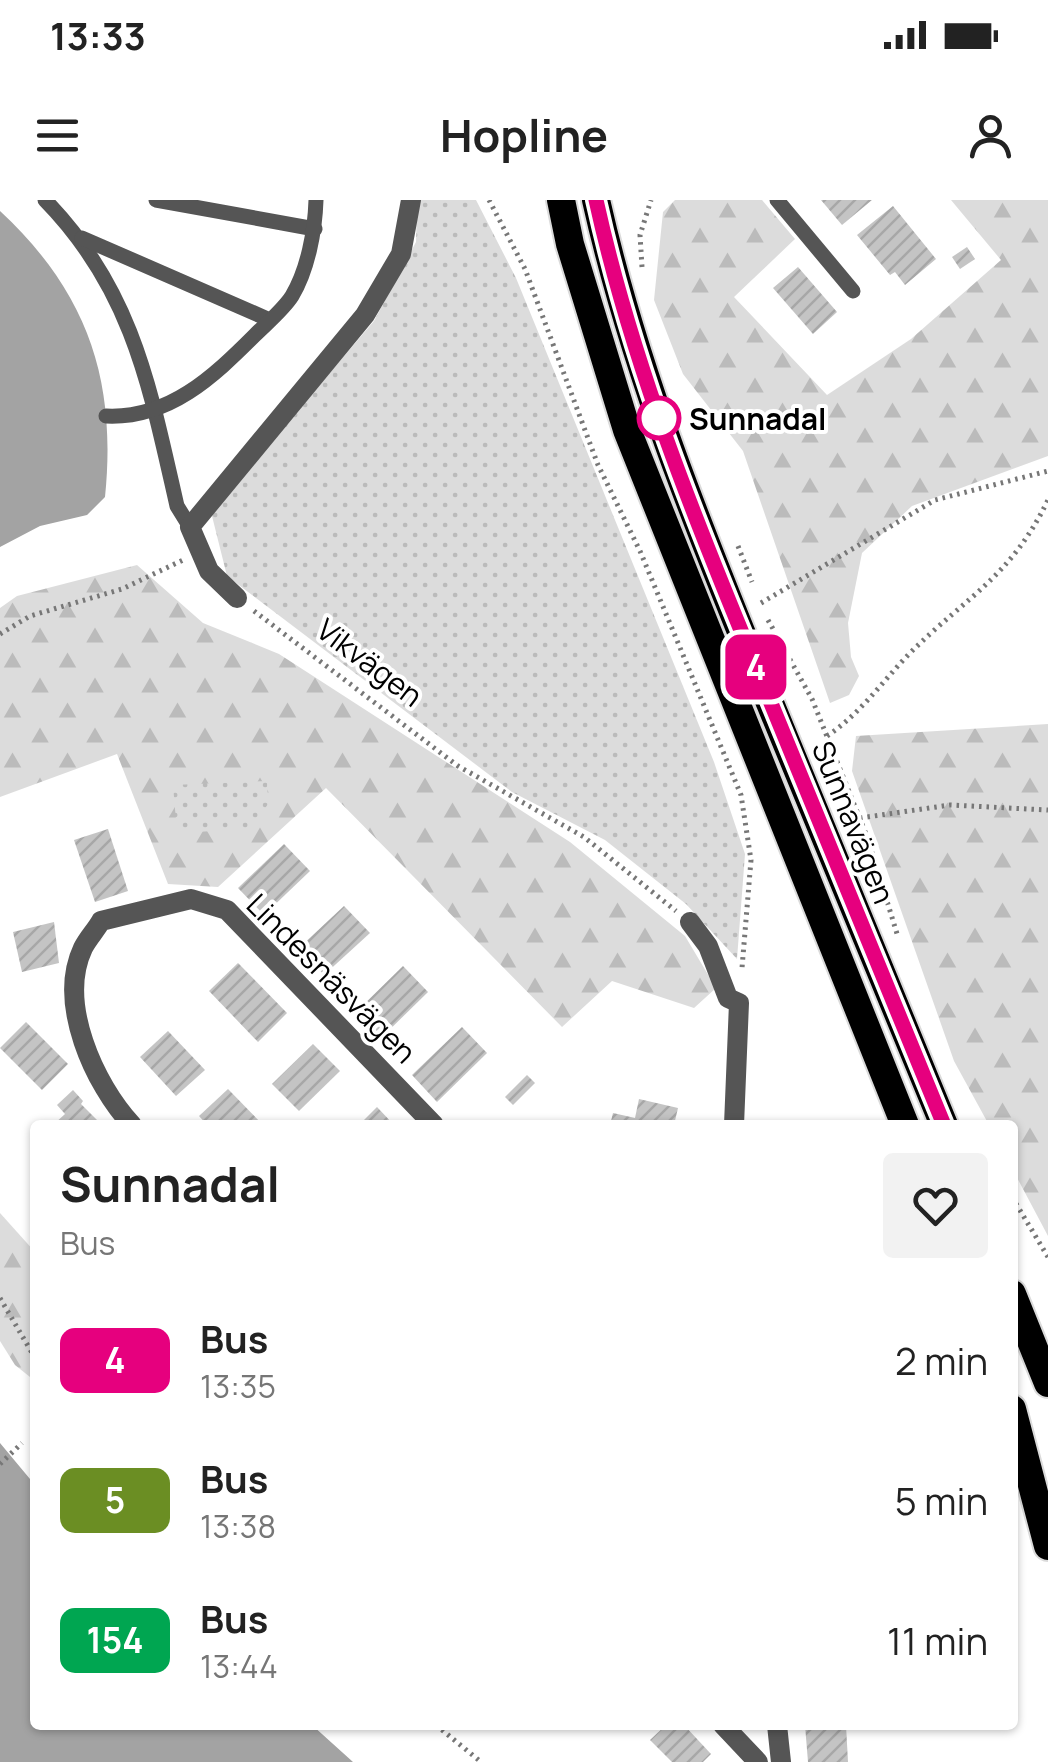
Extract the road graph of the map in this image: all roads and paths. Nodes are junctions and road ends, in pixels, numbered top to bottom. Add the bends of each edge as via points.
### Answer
1 (45, 200) edge
2 (156, 200) edge
3 (316, 200) edge
4 (410, 200) edge
5 (488, 200) edge
6 (561, 200) edge
7 (596, 200) edge
8 (651, 200) edge
9 (777, 200) edge
10 (315, 229) junction
11 (82, 238) junction
12 (642, 280) dead end
13 (853, 292) dead end
14 (270, 320) junction
15 (155, 410) junction
16 (106, 416) dead end
17 (1048, 472) edge
18 (1048, 500) edge
19 (190, 526) junction
20 (732, 531) dead end
21 (199, 552) junction
22 (238, 598) joint
23 (760, 603) junction
24 (0, 634) edge
25 (827, 737) junction
26 (1048, 810) edge
27 (860, 818) junction
28 (690, 922) joint
29 (904, 952) dead end
30 (739, 1003) junction
31 (128, 1120) edge
32 (429, 1120) edge
33 (734, 1120) edge
34 (903, 1120) edge
35 (942, 1120) edge
36 (1018, 1207) edge
37 (1048, 1257) edge
38 (0, 1298) edge
39 (1018, 1309) edge
40 (30, 1349) edge
41 (1048, 1383) edge
42 (1018, 1410) edge
43 (1018, 1433) edge
44 (22, 1442) dead end
45 (0, 1464) edge
46 (1048, 1478) edge
47 (1048, 1546) edge
48 (442, 1730) edge
49 (728, 1730) edge
50 (778, 1730) edge
51 (481, 1762) edge
52 (758, 1762) edge
53 (781, 1762) edge

1 - 11 lane
2 - 10 lane
3 - 10 lane
4 - 19 street via 402,254 365,315
5 - 30 path via 531,282 598,465 741,795 750,860
6 - 34 highway via 627,430
7 - 35 highway, Sunnavägen via 658,418
8 - 12 path via 640,235
9 - 13 lane
10 - 14 lane via 292,296
11 - 14 lane
11 - 15 lane via 133,335
14 - 15 lane via 208,383
15 - 16 lane
15 - 19 lane via 177,506
17 - 23 path via 935,500
18 - 25 path via 1028,542 994,581 932,632
19 - 21 street
20 - 23 path
21 - 22 street via 209,572
21 - 24 path via 122,588 30,616
22 - 28 path, Vikvägen via 458,766 584,837
23 - 25 path
25 - 27 path
26 - 27 path via 950,805
27 - 29 path
28 - 30 street via 708,946 728,998
30 - 33 street
31 - 32 street, Lindesnäsvägen via 95,1076 78,1000 82,949 101,921 191,899 227,910
36 - 37 path
38 - 40 path
39 - 41 highway
42 - 46 highway
43 - 47 highway
44 - 45 path
48 - 51 path
49 - 52 street
50 - 53 street

